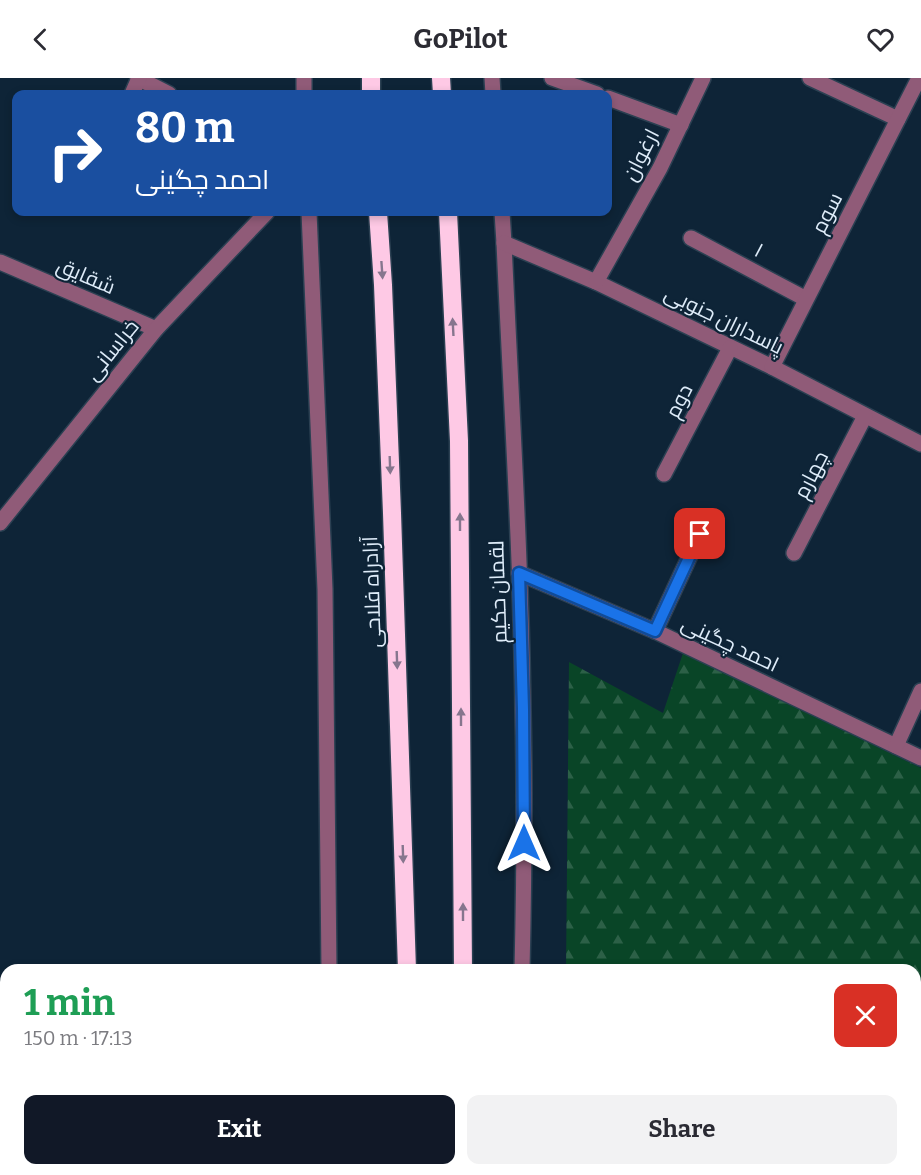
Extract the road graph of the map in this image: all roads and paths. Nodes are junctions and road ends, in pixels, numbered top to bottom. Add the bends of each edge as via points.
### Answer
1 (138, 78) edge
2 (552, 78) edge
3 (703, 78) edge
4 (810, 78) edge
5 (919, 78) edge
6 (161, 90) edge
7 (586, 90) edge
8 (612, 99) edge
9 (898, 119) junction
10 (681, 125) junction
11 (263, 216) edge
12 (309, 216) edge
13 (378, 216) edge
14 (448, 216) edge
15 (502, 216) edge
16 (691, 238) dead end
17 (504, 243) junction
18 (0, 262) edge
19 (596, 282) junction
20 (806, 299) junction
21 (156, 329) junction
22 (730, 348) junction
23 (772, 367) junction
24 (866, 416) junction
25 (921, 444) edge
26 (664, 474) dead end
27 (0, 523) edge
28 (700, 534) dead end
29 (794, 554) dead end
30 (519, 573) junction
31 (655, 631) junction
32 (921, 691) edge
33 (896, 746) junction
34 (921, 758) edge
35 (329, 964) edge
36 (406, 964) edge
37 (463, 964) edge
38 (522, 964) edge

1 - 6 street
2 - 7 street
3 - 10 street, ارغوان
4 - 9 street
5 - 9 street, سوم
8 - 10 street
9 - 20 street, سوم
10 - 19 street, ارغوان
11 - 21 street, خراسانی
12 - 35 street via 324,589
13 -> 36 highway, آزادراه فلاحی
37 -> 14 highway via 459,441
15 - 17 street, لقمان حکیم
16 - 20 street, ۱
17 - 19 street, پاسداران جنوبی
17 - 30 street, لقمان حکیم
18 - 21 street, شقایق
19 - 22 street, پاسداران جنوبی
20 - 23 street, سوم
21 - 27 street, خراسانی
22 - 23 street, پاسداران جنوبی
22 - 26 street, دوم
23 - 24 street, پاسداران جنوبی
24 - 25 street, پاسداران جنوبی
24 - 29 street, چهارم
28 - 31 street
30 - 31 street, احمد چگینی
30 - 38 street, لقمان حکیم via 524,811
31 - 33 street, احمد چگینی
32 - 33 street
33 - 34 street, احمد چگینی

